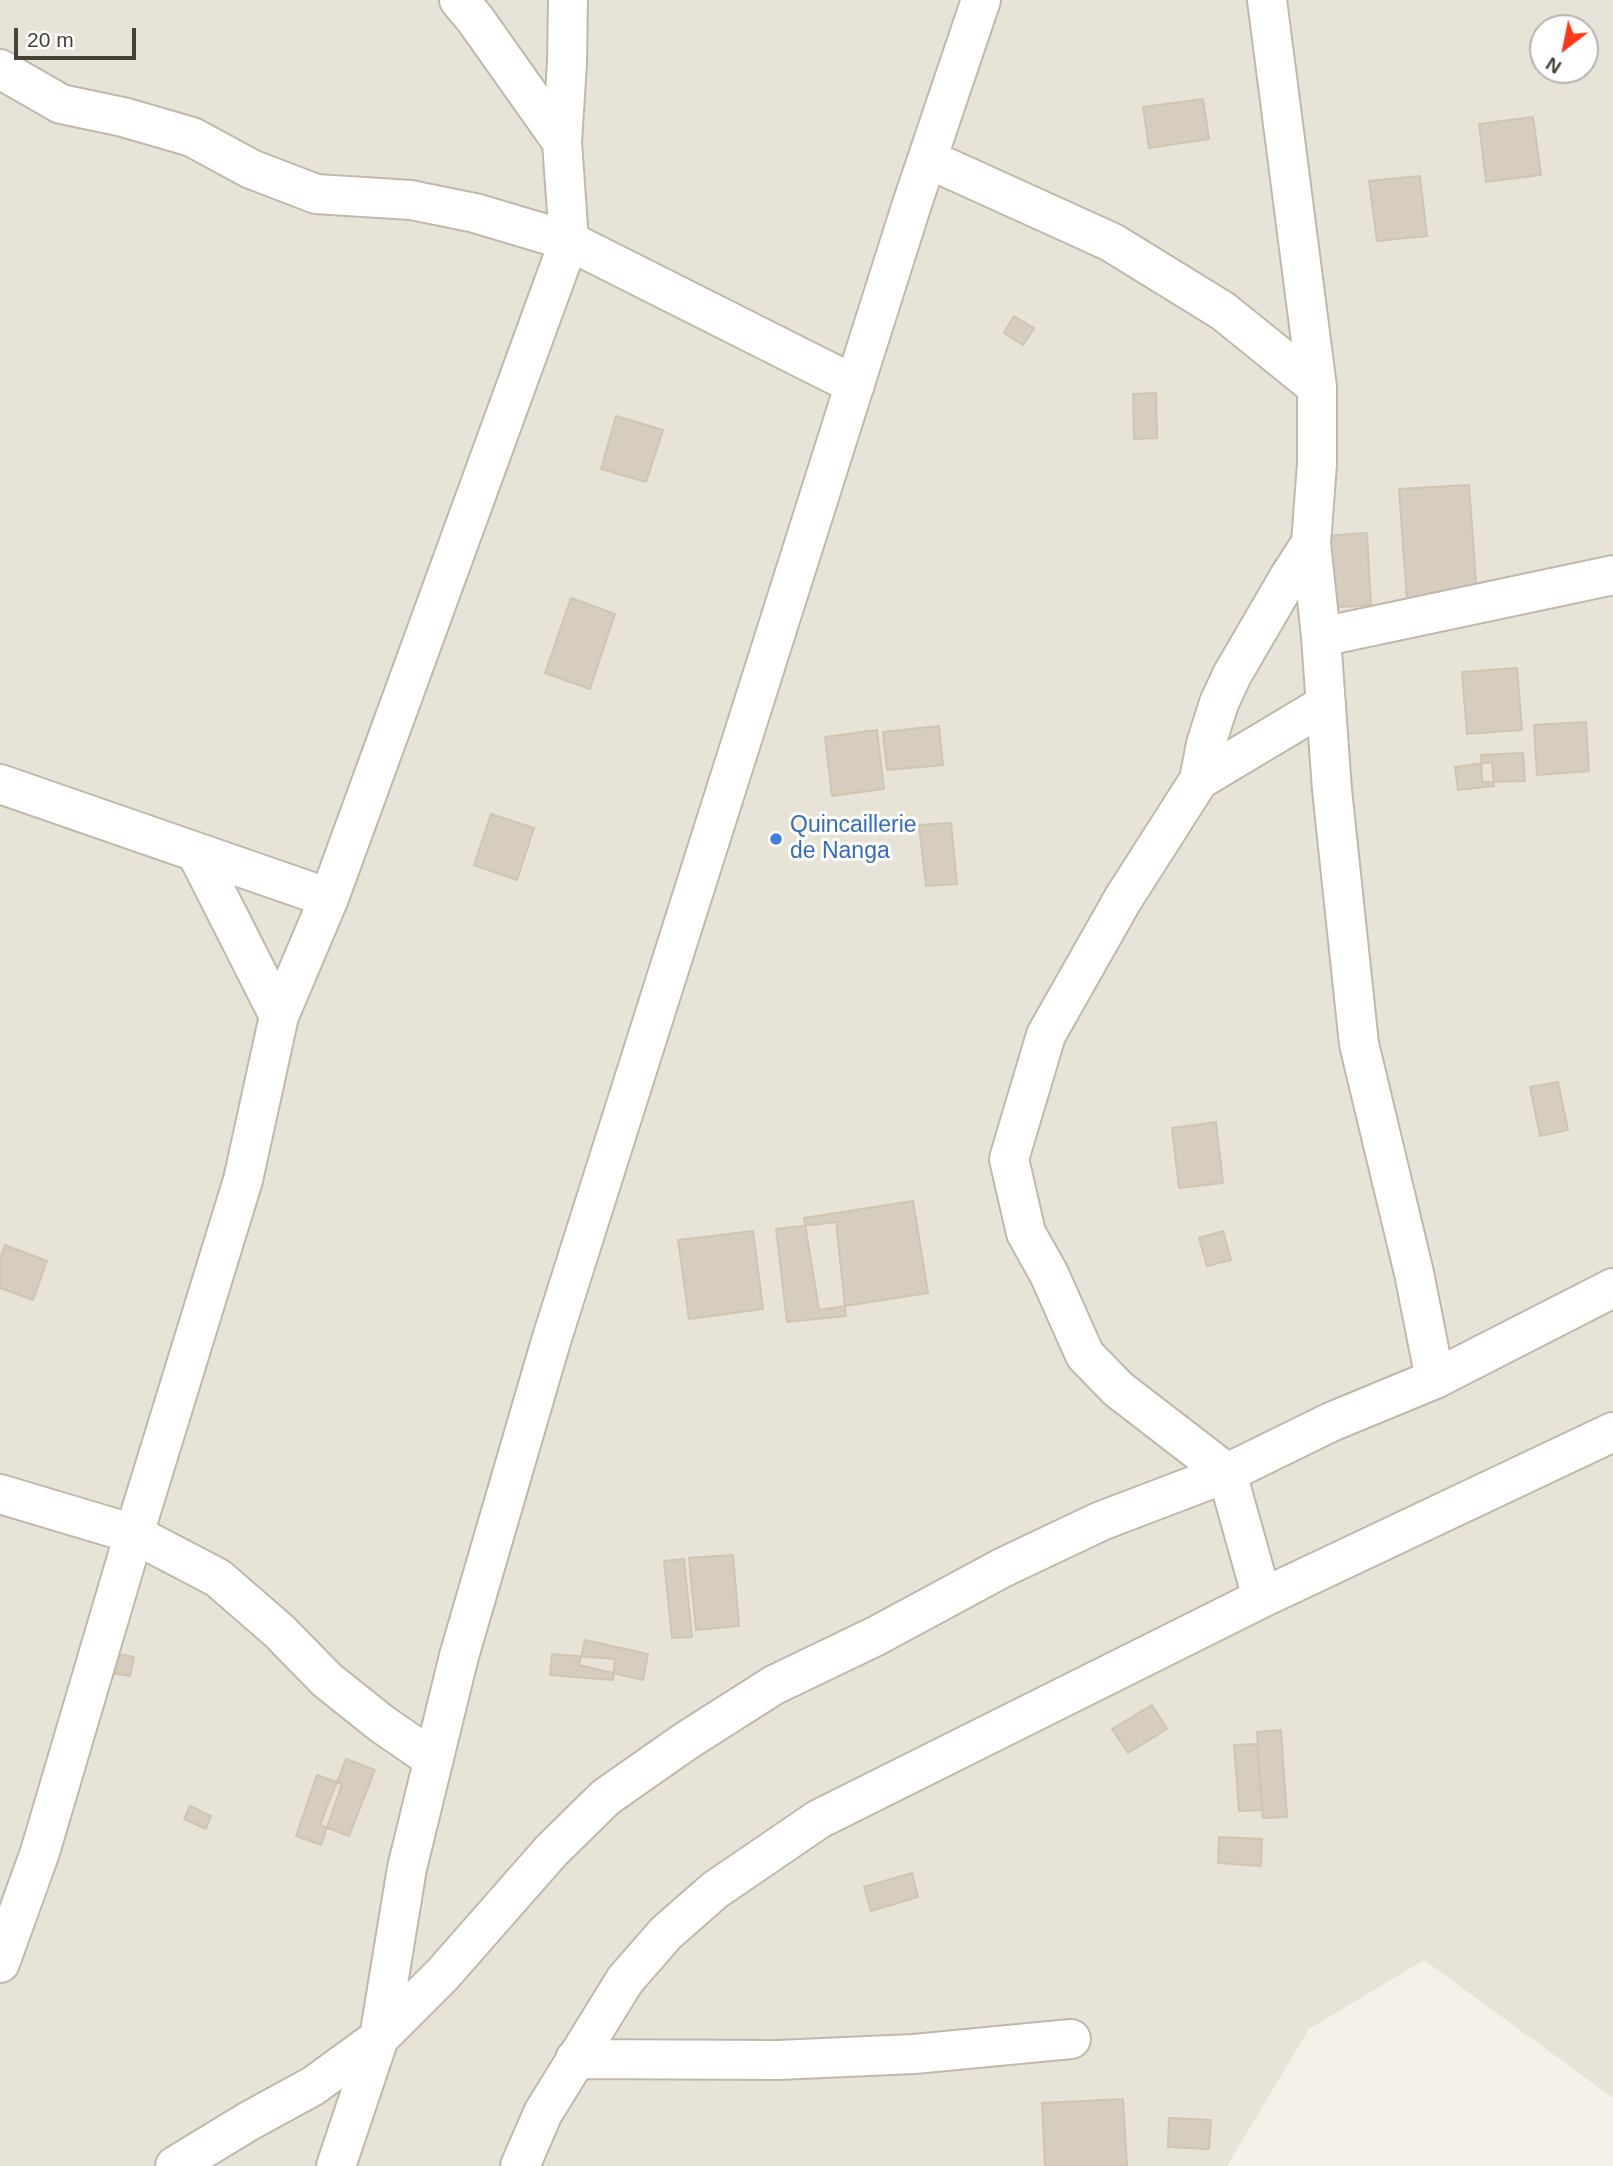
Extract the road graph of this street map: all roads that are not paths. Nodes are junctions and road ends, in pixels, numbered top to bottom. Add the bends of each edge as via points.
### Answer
1 (459, 0) edge
2 (568, 0) edge
3 (981, 0) edge
4 (1267, 0) edge
5 (0, 69) edge
6 (562, 142) junction
7 (928, 159) junction
8 (569, 242) junction
9 (855, 385) junction
10 (1317, 387) junction
11 (1311, 543) junction
12 (1613, 575) edge
13 (1321, 637) junction
14 (1326, 704) junction
15 (1199, 780) junction
16 (0, 785) edge
17 (196, 852) junction
18 (330, 898) junction
19 (279, 1016) junction
20 (1613, 1288) edge
21 (1435, 1379) junction
22 (1613, 1432) edge
23 (1227, 1473) junction
24 (0, 1494) edge
25 (134, 1534) junction
26 (1262, 1598) junction
27 (433, 1759) junction
28 (0, 1963) edge
29 (379, 2038) junction
30 (1071, 2039) dead end
31 (575, 2059) junction
32 (175, 2166) edge
33 (336, 2166) edge
34 (520, 2166) edge

1 - 6 street
2 - 6 street
3 - 7 street
4 - 10 street
5 - 8 street via 61,104 192,137 251,169 316,194 411,200 475,213
6 - 8 street
7 - 9 street
7 - 10 street via 1111,242 1223,311
8 - 9 street
8 - 18 street
9 - 27 street via 551,1341
10 - 11 street
11 - 13 street
11 - 15 street via 1232,675 1206,744
12 - 13 street
13 - 14 street
14 - 15 street
14 - 21 street via 1359,1044
15 - 23 street via 1123,899 1046,1035 1009,1160 1026,1234 1085,1355 1118,1389
16 - 17 street
17 - 18 street
17 - 19 street
18 - 19 street
19 - 25 street via 243,1180
20 - 21 street
21 - 23 street via 1331,1422
22 - 26 street
23 - 26 street
23 - 29 street via 1101,1521 1002,1568 774,1685 686,1741 606,1797
24 - 25 street
25 - 27 street via 218,1578 327,1680
25 - 28 street via 40,1852
26 - 31 street via 819,1819 715,1890 666,1933 625,1980
27 - 29 street via 407,1868
29 - 32 street via 313,2086
29 - 33 street
30 - 31 street via 914,2054 778,2060
31 - 34 street via 543,2113

